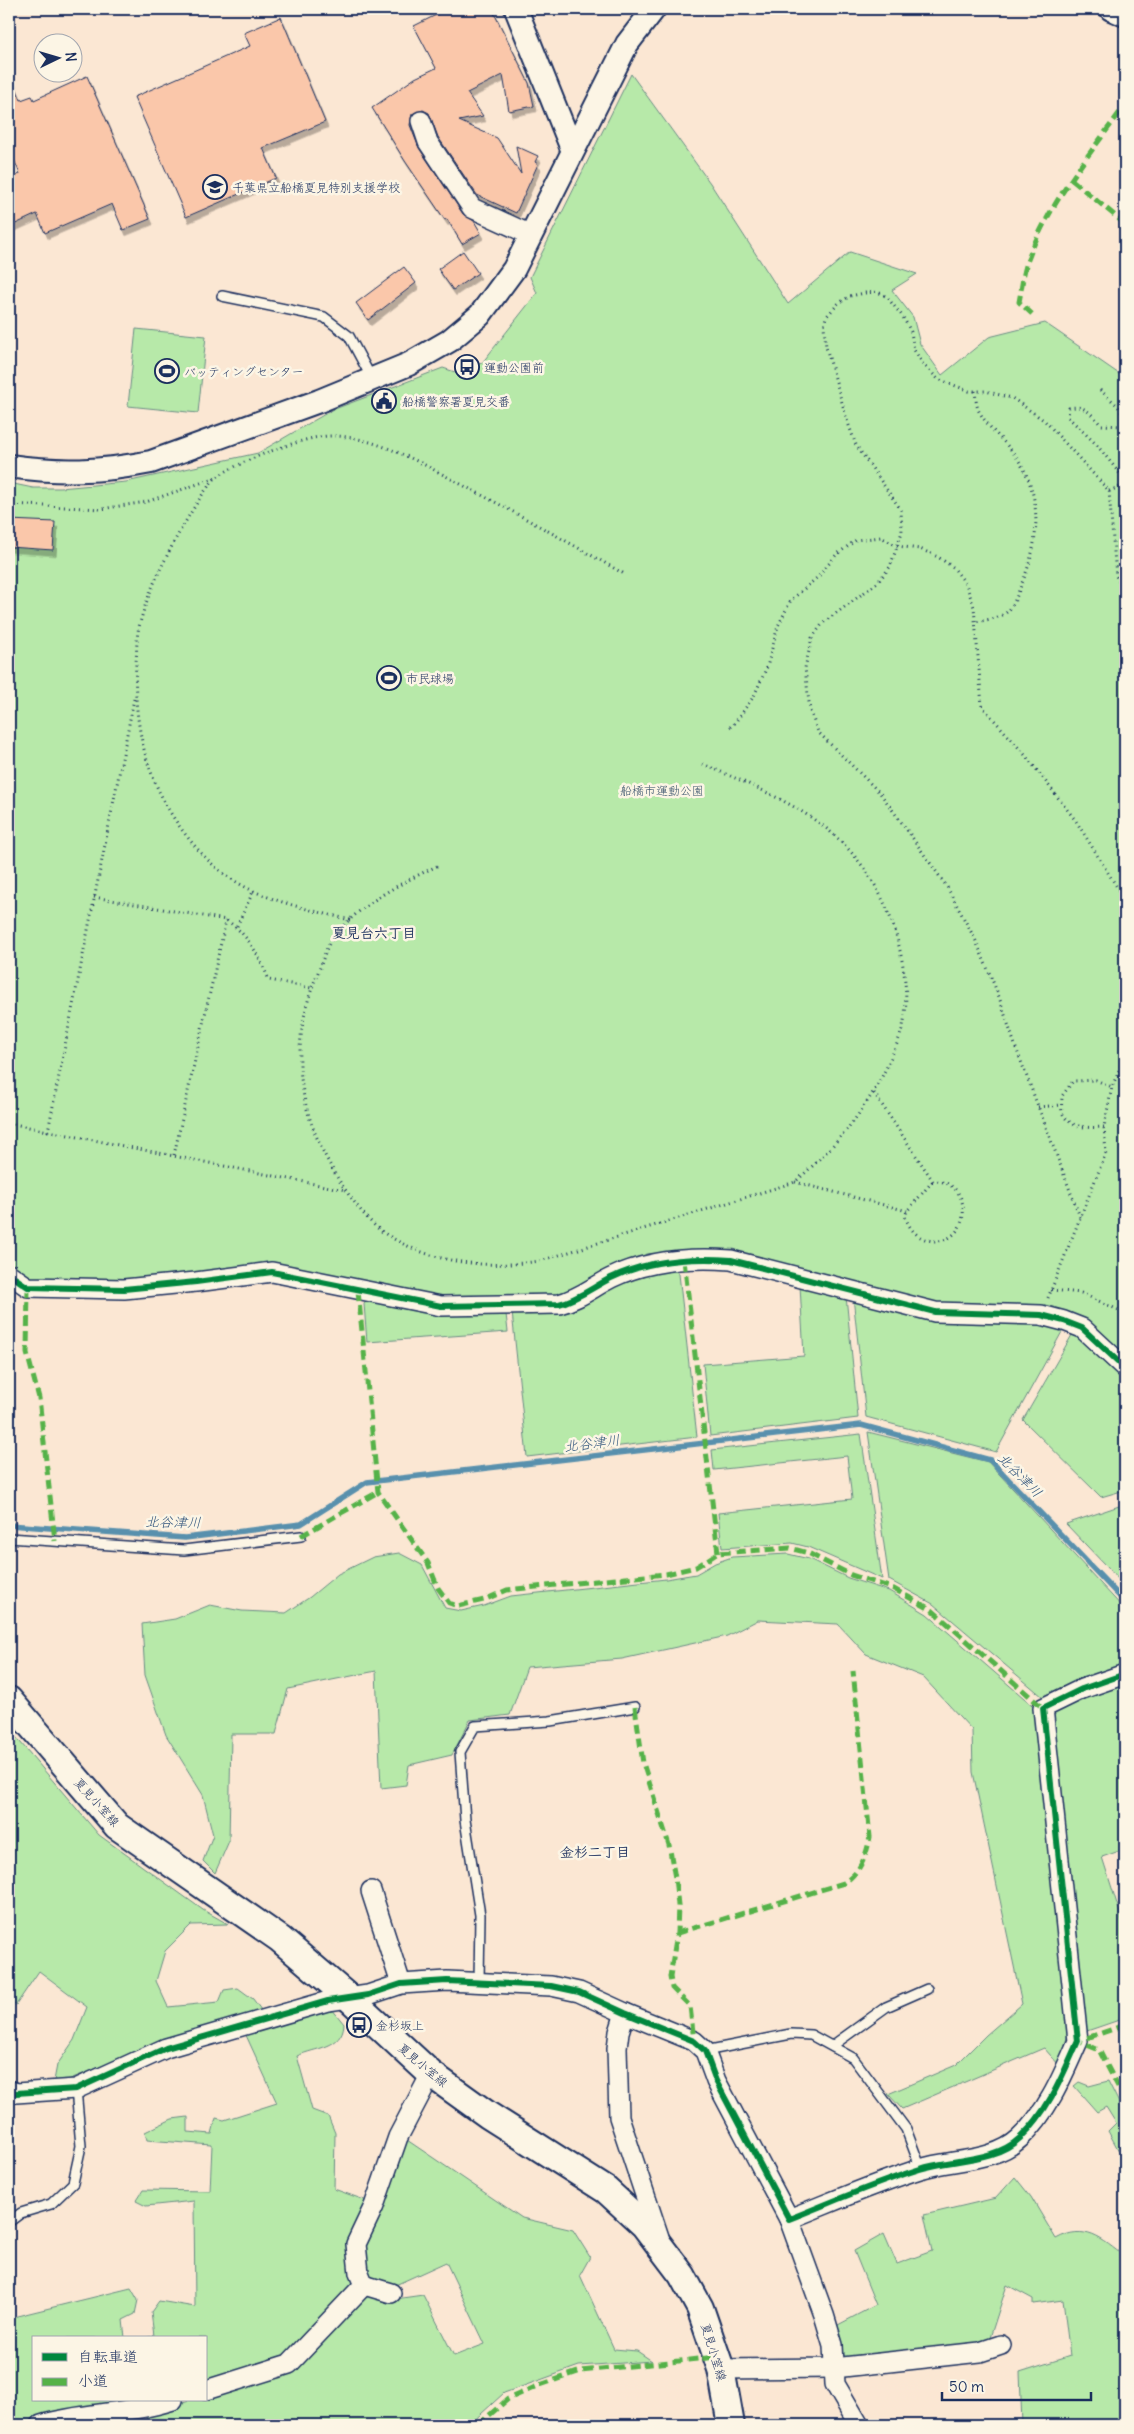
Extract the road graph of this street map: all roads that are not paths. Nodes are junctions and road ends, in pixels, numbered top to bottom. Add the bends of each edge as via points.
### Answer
1 (516, 9) edge
2 (654, 9) edge
3 (1111, 9) edge
4 (1125, 15) edge
5 (422, 121) dead end
6 (572, 149) junction
7 (531, 235) junction
8 (222, 296) dead end
9 (372, 380) junction
10 (9, 466) edge
11 (9, 1274) edge
12 (1125, 1368) edge
13 (301, 1536) dead end
14 (9, 1538) edge
15 (1125, 1674) edge
16 (9, 1700) edge
17 (635, 1708) dead end
18 (371, 1891) dead end
19 (479, 1982) junction
20 (401, 1984) junction
21 (927, 1989) dead end
22 (349, 1998) junction
23 (625, 2013) junction
24 (832, 2046) junction
25 (705, 2051) junction
26 (431, 2074) junction
27 (76, 2089) junction
28 (9, 2090) edge
29 (921, 2168) junction
30 (789, 2219) junction
31 (9, 2222) edge
32 (662, 2247) junction
33 (364, 2285) junction
34 (390, 2293) dead end
35 (1001, 2345) dead end
36 (834, 2368) junction
37 (722, 2369) junction
38 (208, 2389) edge
39 (167, 2402) edge
40 (41, 2425) edge
41 (731, 2425) edge
42 (859, 2425) edge

1 - 6 street
2 - 6 street via 627,44
3 - 4 street
5 - 7 street via 428,142 472,208
6 - 7 street
7 - 9 street via 514,268 480,315 449,341
8 - 9 lane via 324,317 350,336
9 - 10 street via 152,462 113,470 78,472
11 - 12 street via 28,1288 124,1289 272,1272 441,1306 559,1304 643,1265 705,1258 732,1260 935,1312 1041,1315 1082,1328
13 - 14 lane via 184,1550
15 - 29 street via 1082,1688 1043,1708 1078,2041 1059,2084 1020,2139 988,2154
16 - 22 main road, 夏見小室線 via 117,1826 280,1939
17 - 19 lane via 550,1721 475,1726 460,1752 465,1820 480,1915
18 - 20 street
19 - 20 street via 447,1980
19 - 23 street via 551,1986 579,1992
20 - 22 street via 368,1996
21 - 24 lane via 886,2007
22 - 26 main road, 夏見小室線
22 - 27 street via 166,2048
23 - 25 street via 694,2041
23 - 32 street via 619,2032 618,2117
24 - 25 lane via 811,2035 791,2034
24 - 29 lane via 854,2058 906,2129
25 - 30 street via 716,2081
26 - 32 main road, 夏見小室線 via 488,2115 606,2190 644,2225
26 - 33 street via 398,2137 374,2206 356,2244 359,2273
27 - 28 street via 16,2093
27 - 31 lane via 81,2146 74,2183 51,2204 21,2213
29 - 30 street
30 - 36 street via 824,2315 833,2345
32 - 37 main road, 夏見小室線 via 700,2308
33 - 34 street
33 - 38 street via 289,2364
35 - 36 street via 980,2352
36 - 37 street
36 - 42 street via 835,2384
37 - 41 main road, 夏見小室線
39 - 40 street

